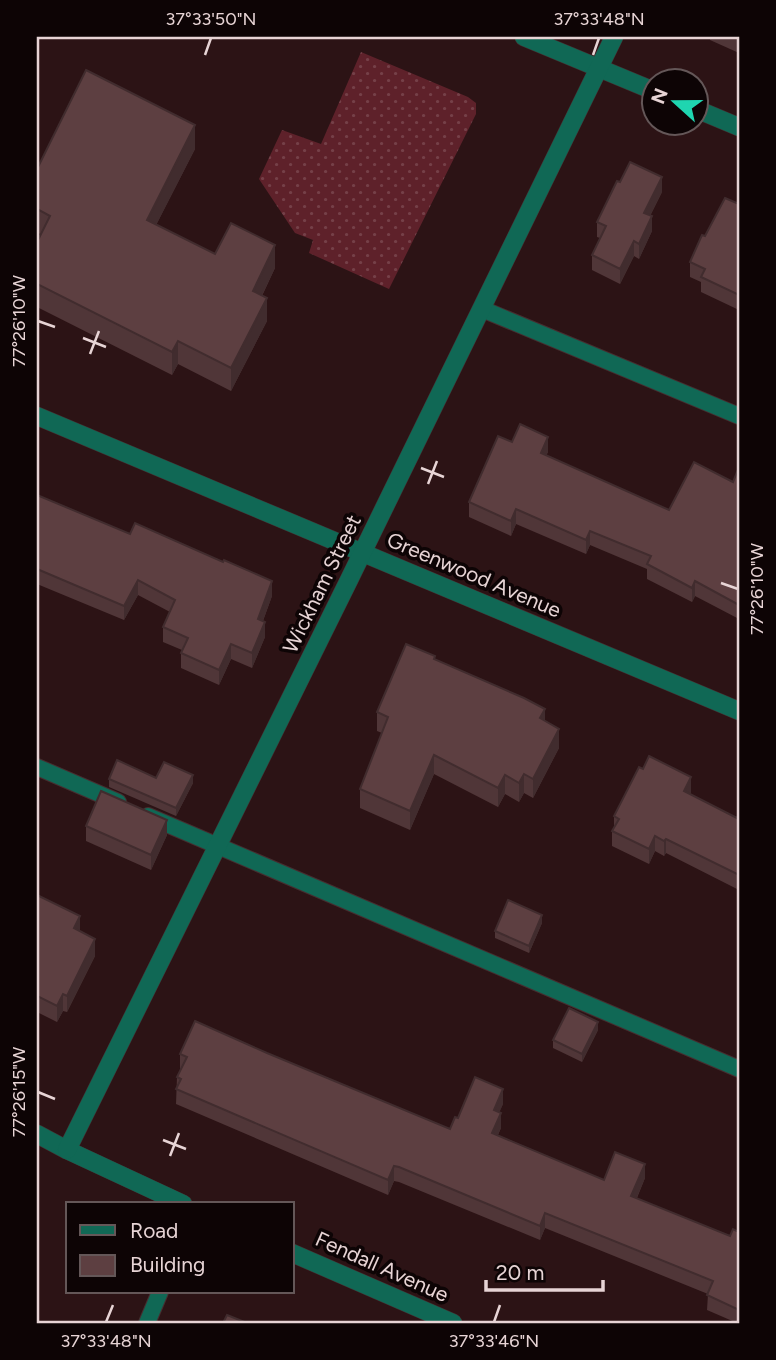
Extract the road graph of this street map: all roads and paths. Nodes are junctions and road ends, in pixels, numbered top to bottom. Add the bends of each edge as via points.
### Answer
1 (524, 37) edge
2 (614, 37) edge
3 (599, 68) junction
4 (640, 85) edge
5 (710, 115) edge
6 (739, 127) edge
7 (481, 309) junction
8 (37, 416) edge
9 (739, 416) edge
10 (362, 552) junction
11 (739, 711) edge
12 (37, 767) edge
13 (218, 846) junction
14 (739, 1069) edge
15 (37, 1134) edge
16 (67, 1150) junction
17 (179, 1202) edge
18 (294, 1253) edge
19 (159, 1294) edge
20 (147, 1323) edge
21 (453, 1323) edge

1 - 3 street
2 - 3 street, Wickham Street
3 - 4 street
3 - 7 street, Wickham Street
5 - 6 street
7 - 9 lane
7 - 10 street, Wickham Street
8 - 10 street, Greenwood Avenue
10 - 11 street, Greenwood Avenue
10 - 13 street, Wickham Street
12 - 13 lane
13 - 14 lane
13 - 16 street, Wickham Street
15 - 16 street
16 - 17 street
18 - 21 street, Fendall Avenue
19 - 20 lane

